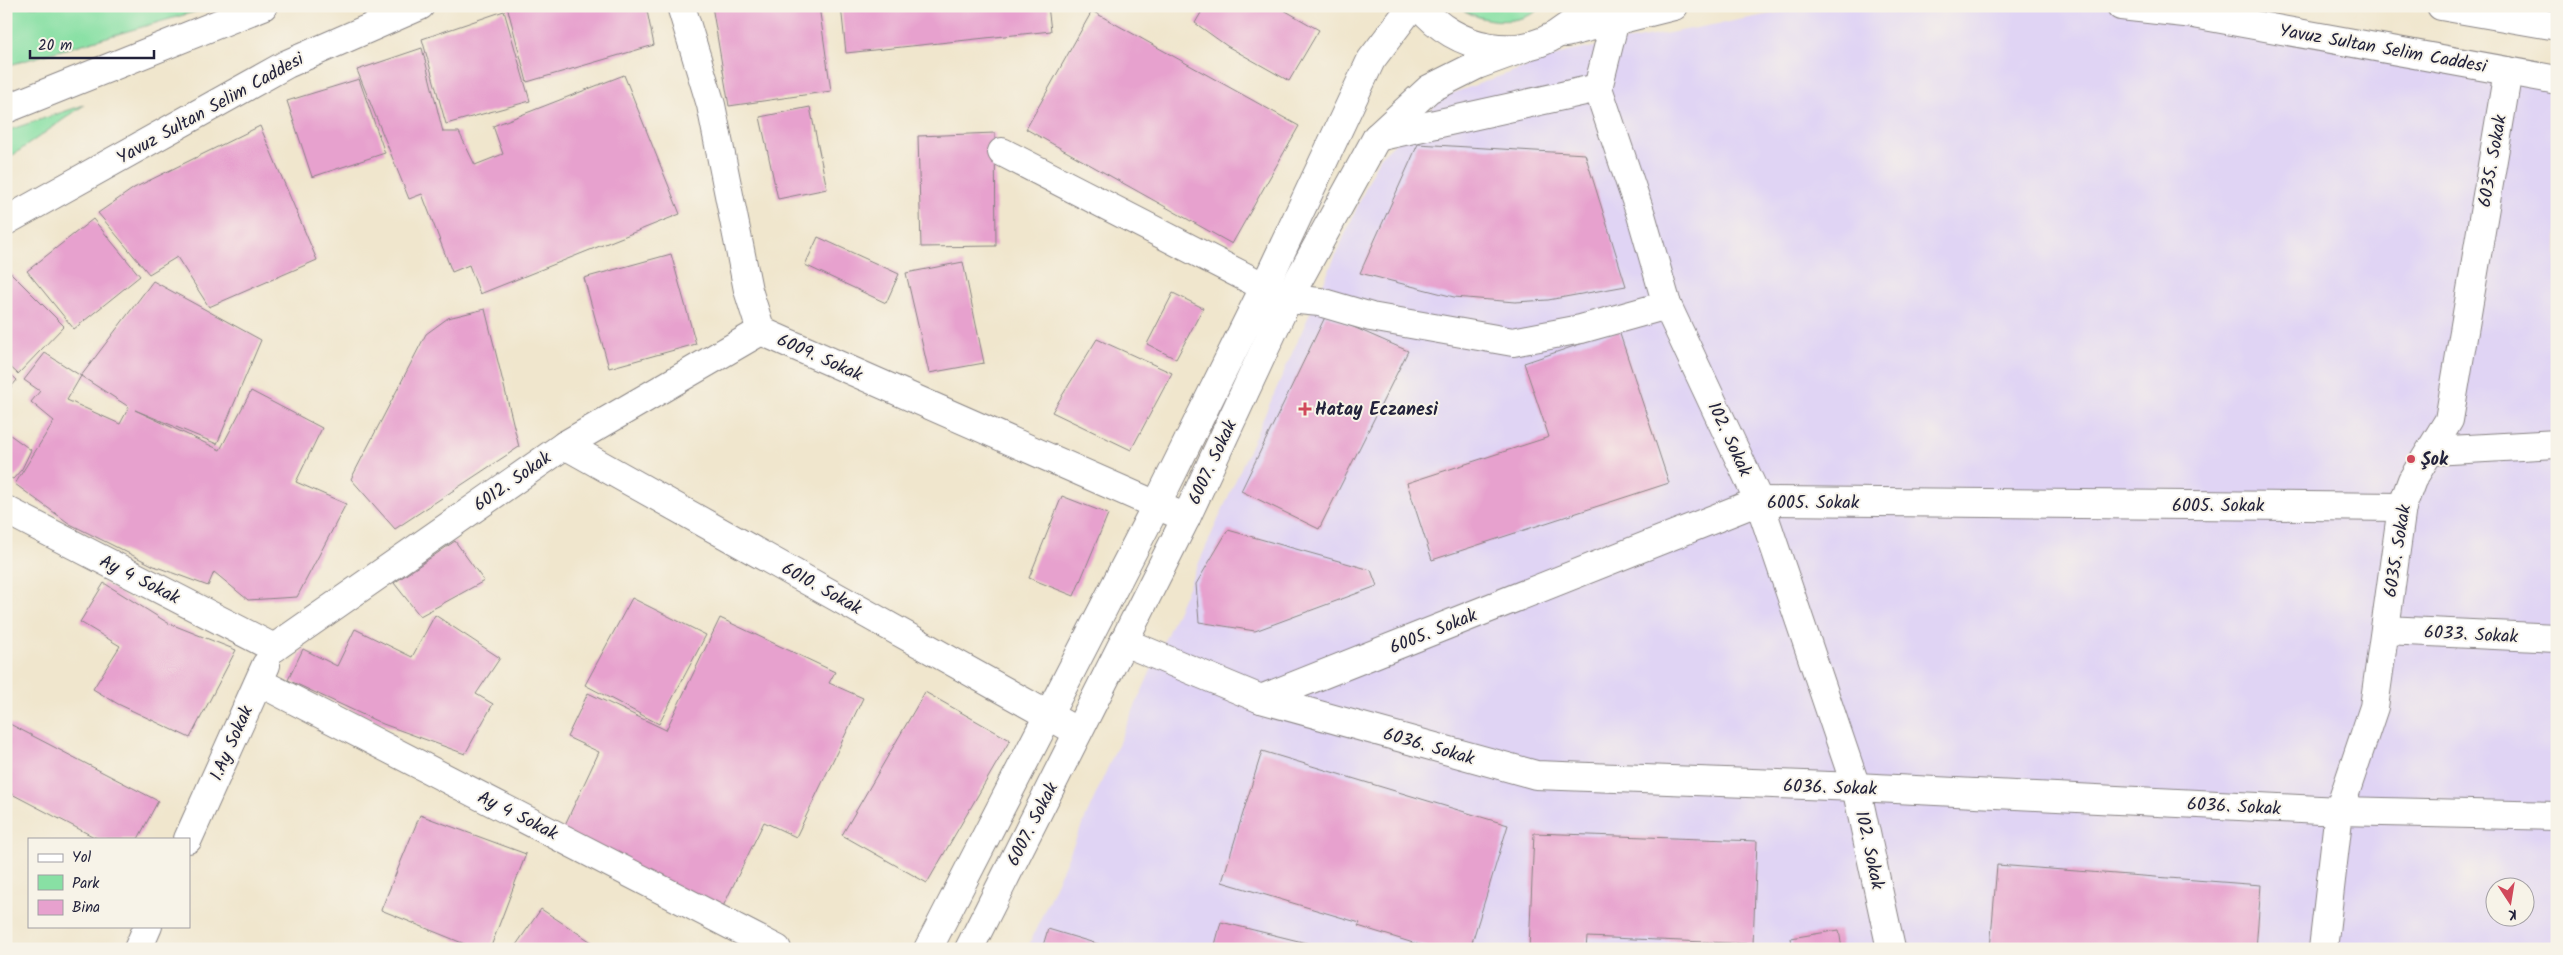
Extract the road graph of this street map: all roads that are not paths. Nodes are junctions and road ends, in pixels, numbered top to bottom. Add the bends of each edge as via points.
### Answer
1 (263, 6) edge
2 (420, 6) edge
3 (681, 6) edge
4 (1412, 6) edge
5 (1420, 6) edge
6 (1589, 6) edge
7 (1674, 6) edge
8 (2121, 6) edge
9 (2440, 6) edge
10 (2484, 10) edge
11 (1615, 20) junction
12 (2557, 26) edge
13 (1557, 35) junction
14 (1529, 46) junction
15 (2508, 71) junction
16 (2557, 80) edge
17 (1598, 88) junction
18 (6, 109) edge
19 (1377, 137) junction
20 (1002, 152) dead end
21 (6, 221) edge
22 (1276, 293) junction
23 (1667, 305) junction
24 (761, 332) junction
25 (2557, 444) edge
26 (565, 445) junction
27 (2432, 451) junction
28 (1759, 501) junction
29 (1157, 504) junction
30 (2402, 507) junction
31 (6, 510) edge
32 (1186, 518) junction
33 (2385, 630) junction
34 (2557, 638) edge
35 (1124, 642) junction
36 (274, 648) junction
37 (259, 682) junction
38 (1262, 699) junction
39 (1047, 715) junction
40 (1078, 732) junction
41 (1856, 787) junction
42 (2339, 811) junction
43 (2557, 816) edge
44 (188, 838) edge
45 (147, 928) edge
46 (138, 949) edge
47 (777, 949) edge
48 (928, 949) edge
49 (969, 949) edge
50 (1892, 949) edge
51 (2322, 949) edge

1 - 18 street
2 - 21 street, Yavuz Sultan Selim Caddesi via 287,64
3 - 24 street, 6009. Sokak via 711,104 748,290
4 - 22 street, 6007. Sokak via 1371,60
5 - 14 street via 1443,30 1470,44 1499,49
6 - 13 street via 1585,13
7 - 11 street
8 - 15 street, Yavuz Sultan Selim Caddesi via 2194,14
9 - 10 street
10 - 12 street
11 - 13 street
11 - 17 street
13 - 14 street
14 - 19 street, 6007. Sokak via 1476,65 1429,89
15 - 16 street, Yavuz Sultan Selim Caddesi
15 - 27 street, 6035. Sokak via 2449,420
17 - 19 street
17 - 23 street, 102. Sokak
19 - 22 street, 6007. Sokak
20 - 22 street
22 - 23 street via 1371,318 1513,342 1581,329
22 - 29 street, 6007. Sokak
22 - 32 street, 6007. Sokak
23 - 28 street, 102. Sokak
24 - 26 street, 6012. Sokak
24 - 29 street, 6009. Sokak
25 - 27 street
26 - 36 street, 6012. Sokak
26 - 39 street, 6010. Sokak
27 - 30 street, 6035. Sokak via 2412,480
28 - 30 street, 6005. Sokak
28 - 38 street, 6005. Sokak
28 - 41 street, 102. Sokak
29 - 32 street, 6009. Sokak
29 - 39 street, 6007. Sokak
30 - 33 street, 6035. Sokak
31 - 36 street, Ay 4 Sokak
32 - 35 street, 6007. Sokak
33 - 34 street, 6033. Sokak
33 - 42 street, 6035. Sokak via 2374,707
35 - 38 street, 6036. Sokak
35 - 40 street, 6007. Sokak
36 - 37 street, 1.Ay Sokak
37 - 44 street, 1.Ay Sokak
37 - 47 street, Ay 4 Sokak
38 - 41 street, 6036. Sokak via 1536,776
39 - 40 street, 6010. Sokak
39 - 48 street, 6007. Sokak
40 - 49 street, 6007. Sokak
41 - 42 street, 6036. Sokak
41 - 50 street, 102. Sokak
42 - 43 street, 6036. Sokak
42 - 51 street, 6035. Sokak
45 - 46 street

